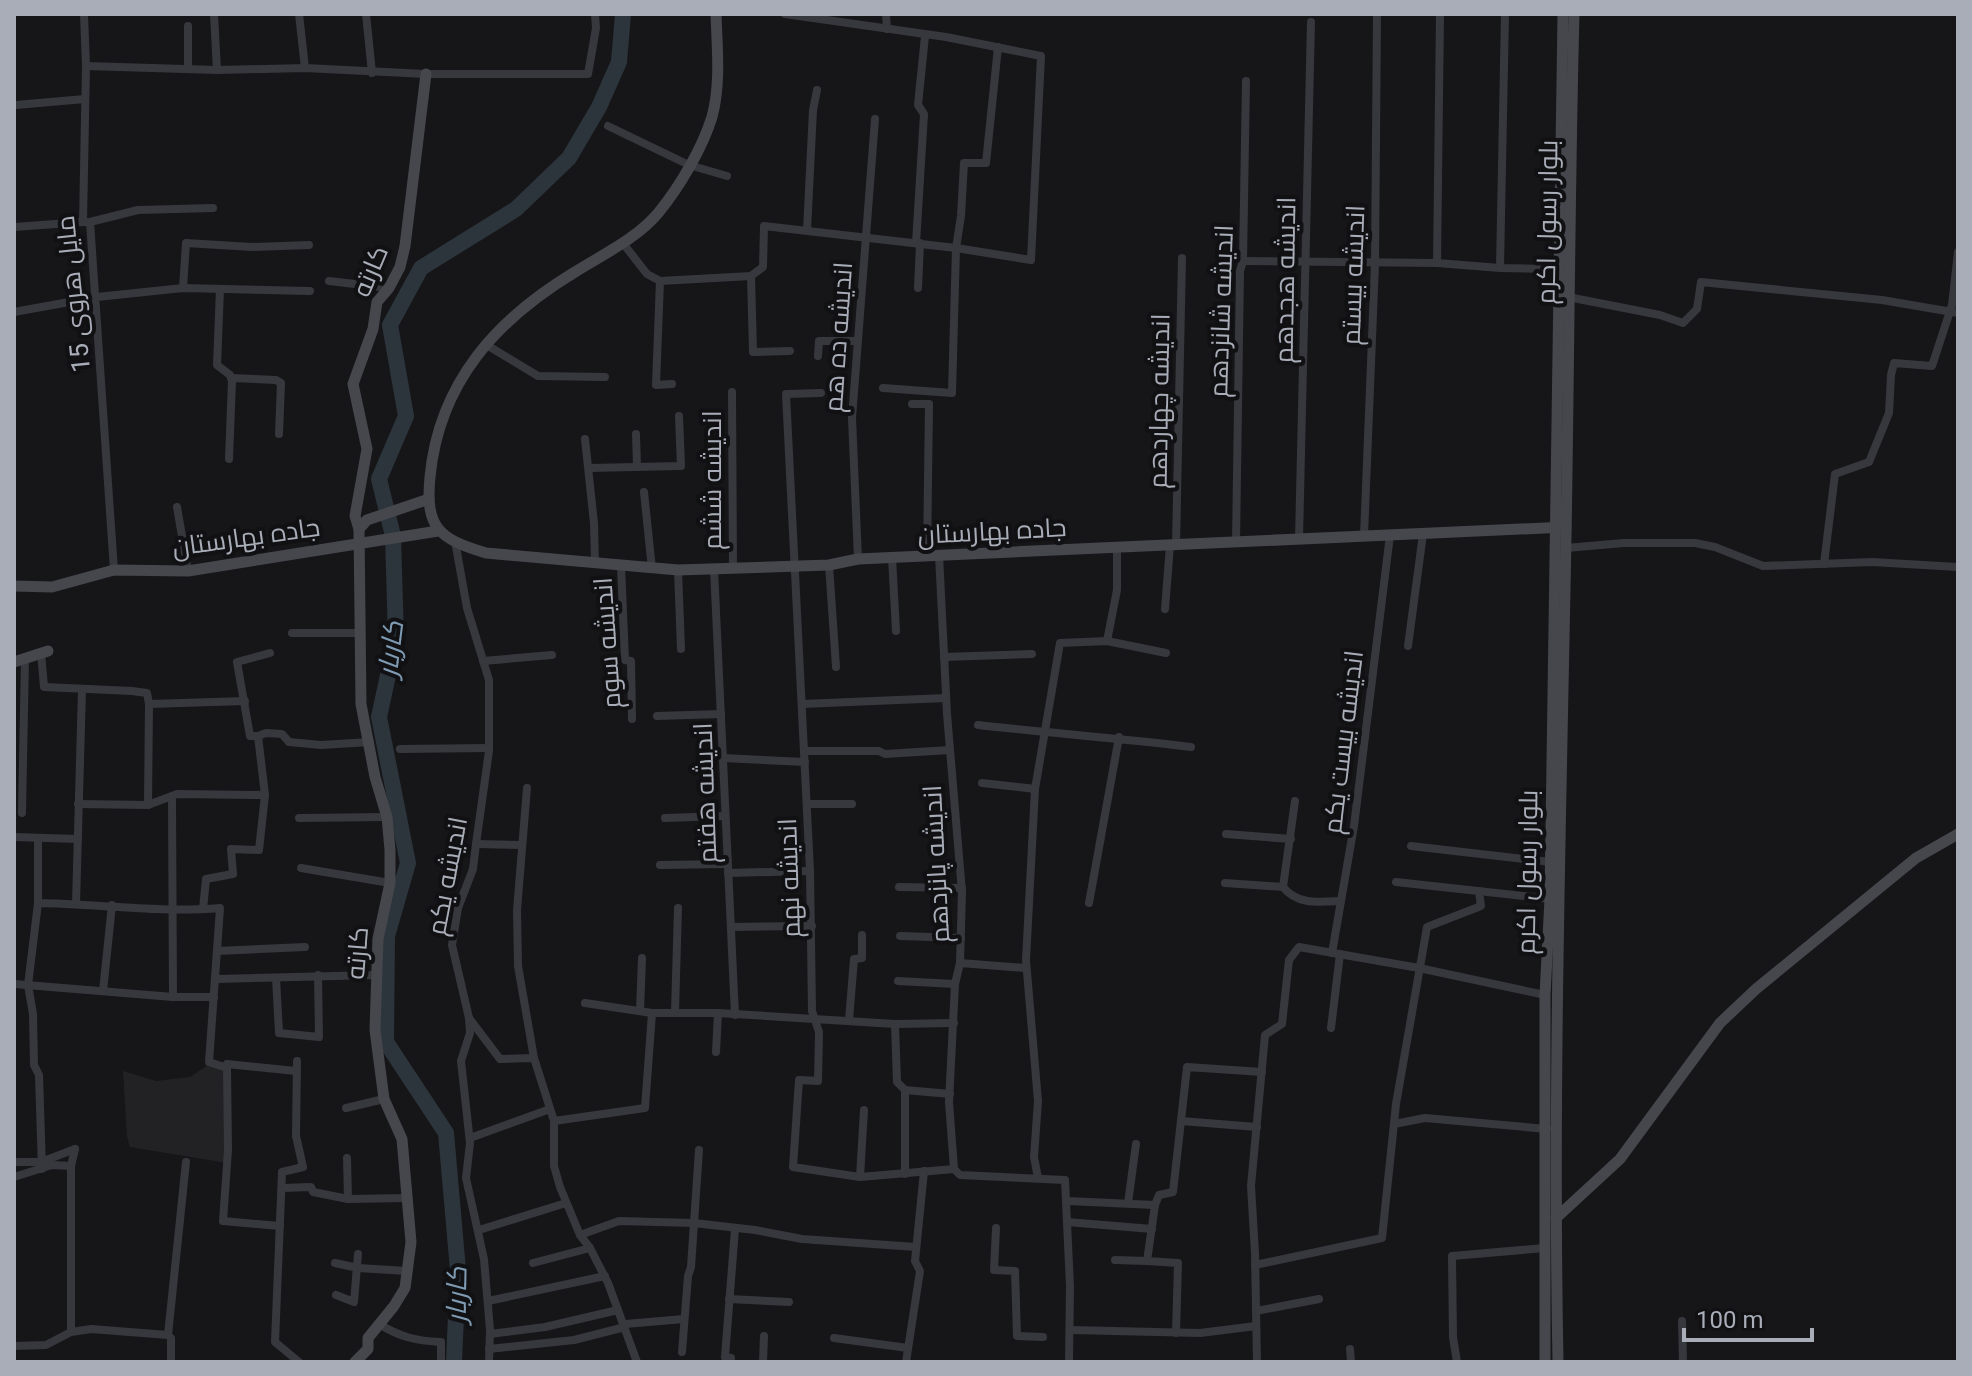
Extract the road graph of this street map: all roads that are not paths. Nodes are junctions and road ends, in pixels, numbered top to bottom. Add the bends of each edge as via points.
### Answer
1 (84, 14) edge
2 (214, 14) edge
3 (299, 14) edge
4 (366, 14) edge
5 (595, 14) edge
6 (716, 14) edge
7 (785, 14) edge
8 (886, 14) edge
9 (1377, 14) edge
10 (1440, 14) edge
11 (1505, 14) edge
12 (1563, 14) edge
13 (1574, 14) edge
14 (1311, 22) dead end
15 (188, 26) dead end
16 (887, 29) junction
17 (925, 36) junction
18 (998, 47) junction
19 (86, 66) junction
20 (188, 68) junction
21 (305, 68) junction
22 (217, 70) junction
23 (372, 73) junction
24 (426, 74) junction
25 (1246, 81) dead end
26 (817, 90) dead end
27 (85, 99) junction
28 (16, 105) dead end
29 (875, 119) dead end
30 (608, 126) dead end
31 (689, 165) junction
32 (727, 176) dead end
33 (213, 208) dead end
34 (87, 222) junction
35 (14, 227) edge
36 (807, 230) junction
37 (866, 237) junction
38 (622, 242) junction
39 (918, 243) junction
40 (309, 245) dead end
41 (956, 248) junction
42 (1958, 252) edge
43 (1182, 258) dead end
44 (1243, 261) junction
45 (1305, 262) junction
46 (1437, 263) junction
47 (1375, 264) junction
48 (1500, 268) junction
49 (1557, 269) junction
50 (751, 276) junction
51 (329, 281) dead end
52 (660, 281) junction
53 (183, 288) junction
54 (389, 288) junction
55 (918, 288) dead end
56 (220, 289) junction
57 (310, 291) dead end
58 (97, 297) junction
59 (1568, 297) junction
60 (14, 312) edge
61 (1953, 312) edge
62 (857, 341) junction
63 (485, 344) junction
64 (790, 351) dead end
65 (818, 356) dead end
66 (605, 377) dead end
67 (231, 378) junction
68 (672, 384) dead end
69 (883, 388) dead end
70 (732, 392) dead end
71 (821, 393) dead end
72 (912, 404) dead end
73 (679, 416) dead end
74 (279, 434) dead end
75 (636, 434) dead end
76 (585, 439) dead end
77 (229, 459) dead end
78 (637, 466) junction
79 (589, 468) junction
80 (644, 492) dead end
81 (430, 504) junction
82 (177, 507) dead end
83 (363, 524) junction
84 (1560, 527) junction
85 (438, 531) junction
86 (1423, 534) junction
87 (1390, 535) junction
88 (1364, 536) junction
89 (1299, 539) junction
90 (455, 541) junction
91 (360, 542) junction
92 (1236, 542) junction
93 (1173, 545) junction
94 (1117, 547) junction
95 (1566, 548) junction
96 (933, 555) junction
97 (892, 557) junction
98 (858, 559) junction
99 (595, 564) junction
100 (1824, 564) junction
101 (621, 565) junction
102 (829, 565) junction
103 (794, 567) junction
104 (1958, 567) edge
105 (733, 568) junction
106 (652, 569) junction
107 (714, 569) junction
108 (114, 570) junction
109 (678, 570) junction
110 (188, 571) junction
111 (14, 586) edge
112 (1165, 609) dead end
113 (896, 631) dead end
114 (292, 633) dead end
115 (360, 633) junction
116 (1107, 641) junction
117 (1408, 646) dead end
118 (681, 649) dead end
119 (44, 652) joint
120 (270, 653) dead end
121 (1166, 653) dead end
122 (1032, 654) dead end
123 (552, 655) dead end
124 (944, 657) junction
125 (20, 660) edge
126 (483, 661) junction
127 (836, 667) dead end
128 (82, 690) junction
129 (946, 698) junction
130 (245, 701) junction
131 (149, 704) junction
132 (802, 704) junction
133 (721, 714) junction
134 (657, 716) dead end
135 (632, 719) dead end
136 (978, 725) dead end
137 (1045, 733) junction
138 (258, 736) junction
139 (1119, 737) junction
140 (370, 742) junction
141 (1191, 747) dead end
142 (489, 748) junction
143 (400, 749) dead end
144 (950, 750) junction
145 (805, 751) junction
146 (723, 758) junction
147 (805, 762) junction
148 (982, 783) dead end
149 (527, 788) dead end
150 (1035, 789) junction
151 (265, 795) junction
152 (172, 798) junction
153 (1295, 801) dead end
154 (78, 804) junction
155 (807, 804) junction
156 (852, 804) dead end
157 (148, 805) junction
158 (22, 813) dead end
159 (725, 816) junction
160 (387, 817) junction
161 (299, 818) dead end
162 (665, 818) dead end
163 (1226, 834) dead end
164 (1958, 834) edge
165 (14, 837) edge
166 (38, 838) junction
167 (78, 839) junction
168 (1291, 839) junction
169 (476, 844) junction
170 (522, 845) junction
171 (1411, 846) dead end
172 (1550, 862) junction
173 (660, 865) dead end
174 (301, 868) dead end
175 (727, 869) junction
176 (810, 871) junction
177 (1396, 882) dead end
178 (390, 883) junction
179 (1225, 883) dead end
180 (899, 887) dead end
181 (1283, 887) junction
182 (962, 888) junction
183 (1479, 891) junction
184 (1550, 899) junction
185 (1340, 901) junction
186 (38, 903) junction
187 (1089, 903) dead end
188 (76, 904) junction
189 (112, 905) junction
190 (678, 908) dead end
191 (203, 909) junction
192 (172, 910) junction
193 (812, 926) junction
194 (731, 927) junction
195 (862, 935) dead end
196 (900, 936) dead end
197 (961, 938) junction
198 (305, 947) dead end
199 (217, 951) junction
200 (1336, 954) junction
201 (642, 958) dead end
202 (960, 963) junction
203 (1026, 968) junction
204 (1419, 968) junction
205 (318, 975) junction
206 (376, 975) junction
207 (276, 978) junction
208 (217, 979) junction
209 (898, 981) dead end
210 (14, 984) edge
211 (955, 984) junction
212 (28, 985) junction
213 (103, 991) junction
214 (1545, 995) junction
215 (173, 997) junction
216 (214, 997) junction
217 (585, 1003) dead end
218 (640, 1011) junction
219 (675, 1012) junction
220 (652, 1013) junction
221 (718, 1013) junction
222 (735, 1015) junction
223 (469, 1018) junction
224 (813, 1018) junction
225 (849, 1020) junction
226 (954, 1023) junction
227 (895, 1024) junction
228 (1331, 1028) dead end
229 (716, 1052) dead end
230 (534, 1058) junction
231 (227, 1068) junction
232 (1262, 1072) junction
233 (905, 1090) junction
234 (950, 1094) junction
235 (384, 1099) junction
236 (346, 1108) dead end
237 (550, 1109) junction
238 (864, 1110) dead end
239 (554, 1121) junction
240 (1181, 1121) junction
241 (1394, 1124) junction
242 (1257, 1127) junction
243 (1547, 1129) junction
244 (470, 1138) junction
245 (1136, 1144) dead end
246 (699, 1150) dead end
247 (347, 1158) dead end
248 (14, 1162) edge
249 (186, 1162) dead end
250 (41, 1165) junction
251 (71, 1166) junction
252 (954, 1169) junction
253 (924, 1171) junction
254 (905, 1174) junction
255 (14, 1177) edge
256 (860, 1177) junction
257 (1038, 1178) junction
258 (282, 1188) junction
259 (407, 1198) junction
260 (348, 1199) junction
261 (1067, 1201) junction
262 (566, 1203) junction
263 (1128, 1203) junction
264 (1155, 1205) junction
265 (1550, 1218) junction
266 (1067, 1222) junction
267 (694, 1223) junction
268 (280, 1226) junction
269 (996, 1228) dead end
270 (735, 1229) junction
271 (1152, 1229) junction
272 (479, 1230) junction
273 (580, 1235) junction
274 (916, 1247) junction
275 (590, 1248) junction
276 (1545, 1248) junction
277 (358, 1254) dead end
278 (1115, 1260) dead end
279 (1147, 1261) junction
280 (335, 1263) dead end
281 (533, 1263) dead end
282 (1255, 1265) junction
283 (358, 1268) junction
284 (407, 1271) junction
285 (605, 1276) junction
286 (336, 1295) dead end
287 (729, 1299) junction
288 (1319, 1299) dead end
289 (488, 1301) junction
290 (789, 1302) dead end
291 (618, 1310) junction
292 (1256, 1311) junction
293 (684, 1319) junction
294 (1682, 1321) dead end
295 (379, 1324) junction
296 (625, 1325) junction
297 (1256, 1326) junction
298 (1070, 1330) junction
299 (71, 1332) junction
300 (1176, 1333) junction
301 (490, 1334) junction
302 (168, 1335) junction
303 (764, 1336) dead end
304 (1043, 1337) dead end
305 (834, 1338) dead end
306 (14, 1346) edge
307 (908, 1348) junction
308 (489, 1349) junction
309 (1350, 1349) dead end
310 (682, 1352) dead end
311 (356, 1360) edge
312 (171, 1362) edge
313 (299, 1362) edge
314 (441, 1362) edge
315 (489, 1362) edge
316 (637, 1362) edge
317 (730, 1362) edge
318 (763, 1362) edge
319 (906, 1362) edge
320 (1069, 1362) edge
321 (1257, 1362) edge
322 (1351, 1362) edge
323 (1457, 1362) edge
324 (1545, 1362) edge
325 (1558, 1362) edge
326 (1683, 1362) edge

1 - 19 street, مایل هروی 15
2 - 22 street
3 - 21 street
4 - 23 street
5 - 24 street via 588,74
6 - 31 street via 715,102
7 - 16 street
8 - 16 street
9 - 47 street, اندیشه بیستم
10 - 46 street
11 - 48 street
12 - 49 street, بلوار رسول اکرم
13 - 59 street, بلوار رسول اکرم
14 - 45 street, اندیشه هجدهم
15 - 20 street
16 - 17 street
17 - 18 street
17 - 39 street via 918,105 924,114
18 - 41 street via 986,163 964,163
18 - 41 street via 1041,56 1031,260
19 - 20 street
19 - 27 street, مایل هروی 15
20 - 22 street
21 - 22 street
21 - 23 street
23 - 24 street
24 - 54 street, کارته via 405,246
25 - 44 street, اندیشه شانزدهم
26 - 36 street
27 - 28 street
27 - 34 street, مایل هروی 15
29 - 37 street, اندیشه ده هم
30 - 31 street
31 - 32 street
31 - 38 street via 658,213
33 - 34 street via 138,210
34 - 35 street
34 - 58 street, مایل هروی 15
36 - 37 street
36 - 50 street via 764,226 763,267
37 - 39 street
37 - 62 street, اندیشه ده هم
38 - 52 street via 647,274
38 - 63 street via 541,293
39 - 41 street
39 - 55 street
40 - 53 street via 186,243
41 - 69 street via 952,393
42 - 61 street
43 - 93 street, اندیشه چهاردهم
44 - 45 street
44 - 92 street, اندیشه شانزدهم
45 - 47 street
45 - 89 street, اندیشه هجدهم
46 - 47 street
46 - 48 street
47 - 88 street, اندیشه بیستم
48 - 49 street
49 - 84 street, بلوار رسول اکرم
50 - 52 street
50 - 64 street via 753,352
51 - 54 street
52 - 68 street via 656,385
53 - 56 street
53 - 58 street
54 - 83 street, کارته via 377,302 353,384 367,449 355,516
56 - 57 street
56 - 67 street via 217,365
58 - 60 street
58 - 108 street, مایل هروی 15
59 - 61 street via 1683,323 1697,309 1701,282
59 - 84 street, بلوار رسول اکرم
61 - 100 street via 1932,366 1894,363 1889,413 1869,462 1835,474
62 - 65 street via 819,341
62 - 98 street, اندیشه ده هم via 852,418
63 - 66 street via 538,376
63 - 81 street via 471,361 441,428
67 - 74 street via 281,383
67 - 77 street
70 - 105 street, اندیشه ششم
71 - 103 street, اندیشه نهم via 786,394
72 - 96 street, اندیشه پانزدهم via 929,404
73 - 78 street via 681,466
75 - 78 street
76 - 79 street
78 - 79 street
79 - 99 street
80 - 106 street
81 - 83 street via 398,508
81 - 85 street
82 - 110 street
83 - 91 street, کارته
84 - 86 street, جاده بهارستان
84 - 95 street, بلوار رسول اکرم
84 - 172 street, بلوار رسول اکرم
85 - 90 street, جاده بهارستان
85 - 91 street, جاده بهارستان
86 - 87 street, جاده بهارستان
86 - 117 street
87 - 88 street, جاده بهارستان
87 - 185 street, اندیشه بیست یکم
88 - 89 street, جاده بهارستان
89 - 92 street, جاده بهارستان
90 - 99 street, جاده بهارستان via 486,553
90 - 126 street, اندیشه یکم
91 - 110 street, جاده بهارستان
91 - 115 street, کارته
92 - 93 street, جاده بهارستان
93 - 94 street, جاده بهارستان
93 - 112 street, اندیشه چهاردهم
94 - 96 street, جاده بهارستان
94 - 116 street via 1117,590
95 - 100 street via 1695,543 1763,566
95 - 265 street, بلوار رسول اکرم
96 - 97 street, جاده بهارستان
96 - 124 street, اندیشه پانزدهم
97 - 98 street, جاده بهارستان
97 - 113 street
98 - 102 street, جاده بهارستان
99 - 101 street, جاده بهارستان
100 - 104 street
101 - 106 street, جاده بهارستان
101 - 135 street, اندیشه سوم
102 - 103 street, جاده بهارستان
102 - 127 street
103 - 105 street, جاده بهارستان
103 - 132 street, اندیشه نهم
105 - 107 street, جاده بهارستان
106 - 109 street, جاده بهارستان
107 - 109 street, جاده بهارستان
107 - 133 street, اندیشه هفتم
108 - 110 street, جاده بهارستان
108 - 111 street, جاده بهارستان via 52,587
109 - 118 street
114 - 115 street
115 - 140 street, کارته via 361,704
116 - 121 street
116 - 137 street via 1060,643
119 - 125 street
119 - 128 street via 44,687
120 - 130 street via 237,662
122 - 124 street
123 - 126 street
124 - 129 street, اندیشه پانزدهم
125 - 158 street
126 - 142 street, اندیشه یکم via 489,680
128 - 131 street via 147,693
128 - 154 street
129 - 132 street
129 - 144 street, اندیشه پانزدهم
130 - 131 street
130 - 138 street via 250,736
131 - 157 street
132 - 145 street, اندیشه نهم
133 - 134 street
133 - 146 street, اندیشه هفتم
136 - 137 street
137 - 139 street
137 - 150 street
138 - 140 street via 282,734 289,742 321,745
138 - 151 street
139 - 141 street
139 - 187 street
140 - 160 street, کارته
142 - 143 street
142 - 169 street, اندیشه یکم
144 - 145 street
144 - 182 street, اندیشه پانزدهم
145 - 147 street, اندیشه نهم
146 - 147 street
146 - 159 street, اندیشه هفتم
147 - 155 street, اندیشه نهم
148 - 150 street
149 - 170 street
150 - 203 street
151 - 152 street
151 - 191 street via 259,850 231,849 233,874 206,879
152 - 157 street
152 - 192 street
153 - 168 street
154 - 157 street
154 - 167 street
155 - 156 street
155 - 176 street, اندیشه نهم
159 - 162 street
159 - 175 street, اندیشه هفتم
160 - 161 street
160 - 178 street, کارته
163 - 168 street
164 - 265 street via 1916,858 1738,1006 1620,1159
165 - 166 street
166 - 167 street
166 - 186 street
167 - 188 street
168 - 181 street
169 - 170 street
169 - 223 street, اندیشه یکم via 452,945
170 - 230 street via 518,966
171 - 172 street
172 - 184 street, بلوار رسول اکرم
173 - 175 street
174 - 178 street
175 - 176 street
175 - 194 street, اندیشه هفتم
176 - 193 street, اندیشه نهم
177 - 183 street
178 - 206 street, کارته
179 - 181 street
180 - 182 street
181 - 185 street via 1290,896 1310,902
182 - 197 street, اندیشه پانزدهم
183 - 184 street
183 - 204 street via 1481,906 1427,927
184 - 214 street, بلوار رسول اکرم
185 - 200 street, اندیشه بیست یکم
186 - 188 street
186 - 212 street
188 - 189 street
189 - 192 street
189 - 213 street
190 - 219 street
191 - 192 street
191 - 199 street via 220,908
192 - 215 street
193 - 194 street
193 - 224 street, اندیشه نهم
194 - 222 street, اندیشه هفتم
195 - 225 street via 862,958 854,959
196 - 197 street
197 - 202 street, اندیشه پانزدهم
198 - 199 street
199 - 208 street
200 - 204 street
200 - 228 street, اندیشه بیست یکم
200 - 232 street via 1299,947 1289,960 1282,1024 1265,1035
201 - 218 street
202 - 203 street
202 - 211 street, اندیشه پانزدهم
203 - 257 street via 1038,1101
204 - 214 street
204 - 241 street
205 - 206 street
205 - 207 street
205 - 207 street via 319,1037 279,1033
206 - 235 street, کارته via 375,1030
207 - 208 street
208 - 216 street
209 - 211 street
210 - 212 street
211 - 226 street, اندیشه پانزدهم
212 - 213 street
212 - 250 street via 39,1075
213 - 215 street
214 - 243 street, بلوار رسول اکرم
215 - 216 street
216 - 231 street via 209,1062
217 - 218 street
218 - 220 street
219 - 220 street
219 - 221 street
220 - 239 street via 645,1108
221 - 222 street
221 - 229 street
222 - 224 street
223 - 230 street via 500,1059
223 - 244 street, اندیشه یکم via 461,1061
224 - 225 street
224 - 256 street, اندیشه نهم via 819,1032 818,1081 799,1080 793,1167
225 - 227 street
226 - 227 street
226 - 234 street, اندیشه پانزدهم
227 - 233 street via 897,1082
230 - 237 street
231 - 258 street via 296,1066 296,1136 303,1167 282,1172
231 - 268 street via 223,1221
232 - 240 street via 1187,1067
232 - 242 street
233 - 234 street
233 - 254 street
234 - 252 street, اندیشه پانزدهم
235 - 236 street
235 - 259 street, کارته via 402,1139
237 - 239 street
237 - 244 street
238 - 256 street
239 - 262 street via 554,1166
240 - 242 street
240 - 264 street via 1173,1192 1159,1195
241 - 243 street via 1425,1118
241 - 282 street via 1382,1238
242 - 282 street via 1251,1186
243 - 265 street, بلوار رسول اکرم
244 - 272 street, اندیشه یکم via 466,1178
245 - 263 street
246 - 267 street
247 - 260 street
248 - 250 street
249 - 302 street
250 - 251 street
250 - 251 street via 75,1149
250 - 255 street
251 - 299 street
252 - 253 street
252 - 257 street via 960,1175
253 - 254 street
253 - 274 street
254 - 256 street
257 - 261 street via 1065,1180
258 - 260 street via 311,1187 313,1192
258 - 268 street
259 - 260 street
259 - 284 street, کارته
261 - 263 street
261 - 266 street
262 - 272 street
262 - 273 street
263 - 264 street
264 - 271 street
265 - 276 street, بلوار رسول اکرم
265 - 325 street, بلوار رسول اکرم
266 - 271 street
266 - 298 street
267 - 270 street
267 - 273 street via 619,1221
267 - 293 street
268 - 313 street via 275,1342
269 - 304 street via 994,1270 1015,1271 1017,1336
270 - 274 street
270 - 287 street
271 - 279 street
272 - 289 street, اندیشه یکم
273 - 275 street
274 - 307 street via 920,1271
275 - 281 street
275 - 285 street
276 - 323 street via 1452,1256
276 - 324 street, بلوار رسول اکرم
277 - 283 street
278 - 279 street
279 - 300 street via 1178,1263
280 - 283 street
282 - 292 street
283 - 284 street
283 - 286 street via 354,1302
284 - 295 street, کارته via 405,1288
285 - 289 street
285 - 291 street
287 - 290 street
287 - 317 street via 725,1357
288 - 292 street
289 - 301 street, اندیشه یکم
291 - 296 street
291 - 301 street
292 - 297 street
293 - 296 street
293 - 310 street
294 - 326 street
295 - 311 street, کارته via 368,1338 368,1349
295 - 314 street via 406,1338 441,1342
296 - 308 street via 574,1340
296 - 316 street
297 - 300 street
297 - 321 street
298 - 300 street
298 - 320 street
299 - 302 street
299 - 306 street via 46,1345
301 - 308 street, اندیشه یکم
302 - 312 street
303 - 318 street
305 - 307 street
307 - 319 street
308 - 315 street, اندیشه یکم
309 - 322 street

